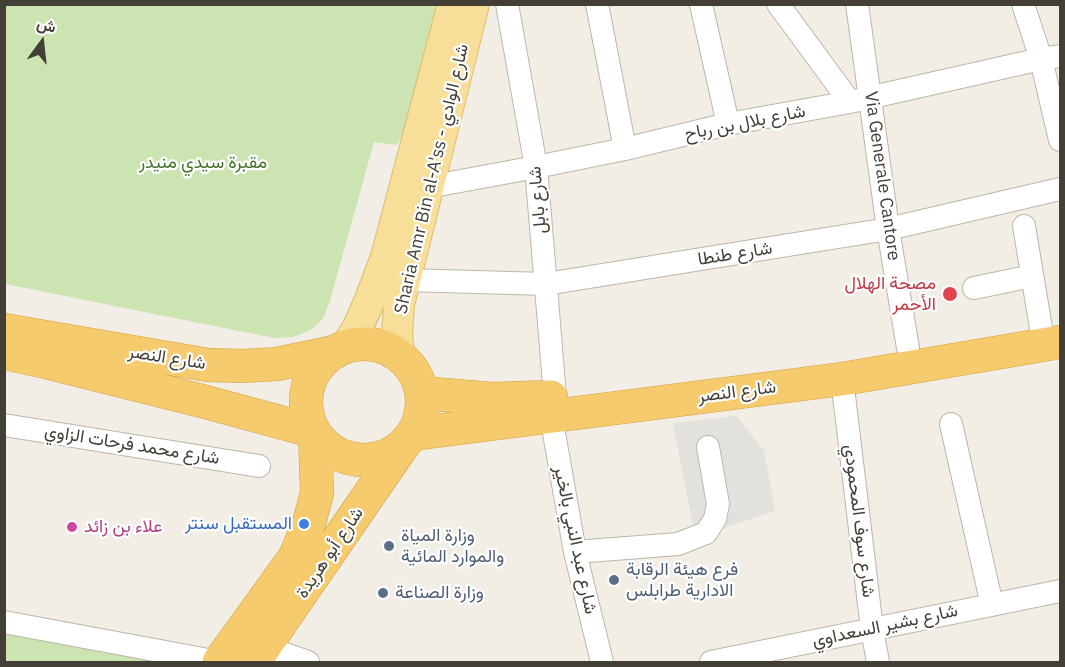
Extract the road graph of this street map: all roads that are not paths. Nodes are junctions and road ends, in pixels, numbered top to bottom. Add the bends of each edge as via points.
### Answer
1 (453, 4) edge
2 (474, 4) edge
3 (507, 4) edge
4 (597, 4) edge
5 (701, 4) edge
6 (778, 4) edge
7 (857, 4) edge
8 (1023, 4) edge
9 (1051, 58) edge
10 (860, 100) junction
11 (728, 124) junction
12 (1060, 140) edge
13 (625, 149) junction
14 (536, 167) junction
15 (428, 187) junction
16 (1060, 189) edge
17 (1024, 226) dead end
18 (888, 229) junction
19 (1032, 276) junction
20 (405, 280) junction
21 (546, 284) junction
22 (974, 288) dead end
23 (4, 330) edge
24 (1054, 331) edge
25 (908, 348) junction
26 (339, 349) junction
27 (4, 353) edge
28 (399, 355) junction
29 (842, 379) junction
30 (422, 393) junction
31 (553, 406) junction
32 (4, 424) edge
33 (951, 424) dead end
34 (314, 433) junction
35 (409, 439) junction
36 (708, 447) dead end
37 (259, 466) dead end
38 (575, 552) junction
39 (1060, 591) edge
40 (992, 605) junction
41 (4, 622) edge
42 (872, 629) junction
43 (281, 658) edge
44 (219, 662) edge
45 (602, 663) edge
46 (711, 663) edge
47 (878, 663) edge

1 - 26 main road, Sharia Amr Bin al-A'ss - شارع الوادي via 386,257 369,302
2 - 15 main road, Sharia Amr Bin al-A'ss - شارع الوادي
3 - 14 street, شارع بابل
4 - 13 street
5 - 11 street
6 - 10 street
7 - 10 street, Via Generale Cantore
8 - 9 street
9 - 10 street, شارع بلال بن رباح
9 - 12 street
10 - 11 street, شارع بلال بن رباح
10 - 18 street, Via Generale Cantore
11 - 13 street, شارع بلال بن رباح
13 - 14 street, شارع بلال بن رباح
14 - 15 street, شارع بلال بن رباح
14 - 21 street, شارع بابل
15 - 20 main road, Sharia Amr Bin al-A'ss - شارع الوادي
16 - 18 street, شارع طنطا
17 - 19 street
18 - 21 street, شارع طنطا
18 - 25 street, Via Generale Cantore
19 - 22 street
19 - 24 street
20 - 21 street, شارع طنطا
20 - 28 main road, Sharia Amr Bin al-A'ss - شارع الوادي via 399,305
21 - 31 street, شارع بابل
23 - 26 highway, شارع النصر via 208,365 277,364
24 - 25 highway, شارع النصر
24 - 29 highway, شارع النصر
25 - 31 highway, شارع النصر
26 - 28 highway via 365,343 383,346
26 - 34 highway via 318,365 309,380 305,397
27 - 34 highway, شارع النصر via 202,400
28 - 30 highway via 410,365
29 - 31 highway, شارع النصر
29 - 42 street, شارع سوف المحمودي
30 - 31 highway, شارع النصر
30 - 35 highway via 419,421
31 - 35 highway, شارع النصر
31 - 38 street, شارع عبد النبي بالخير
32 - 37 street, شارع محمد فرحات الزاوي
33 - 40 street
34 - 35 highway via 337,453 365,460 393,452
34 - 44 highway, شارع أبو هريدة via 317,493 309,523 295,556
35 - 43 highway, شارع أبو هريدة
36 - 38 street via 718,504 706,533 678,543
38 - 45 street, شارع عبد النبي بالخير
39 - 40 street, شارع بشير السعداوي
40 - 42 street, شارع بشير السعداوي
41 - 44 street
42 - 46 street, شارع بشير السعداوي
42 - 47 street, شارع سوف المحمودي

